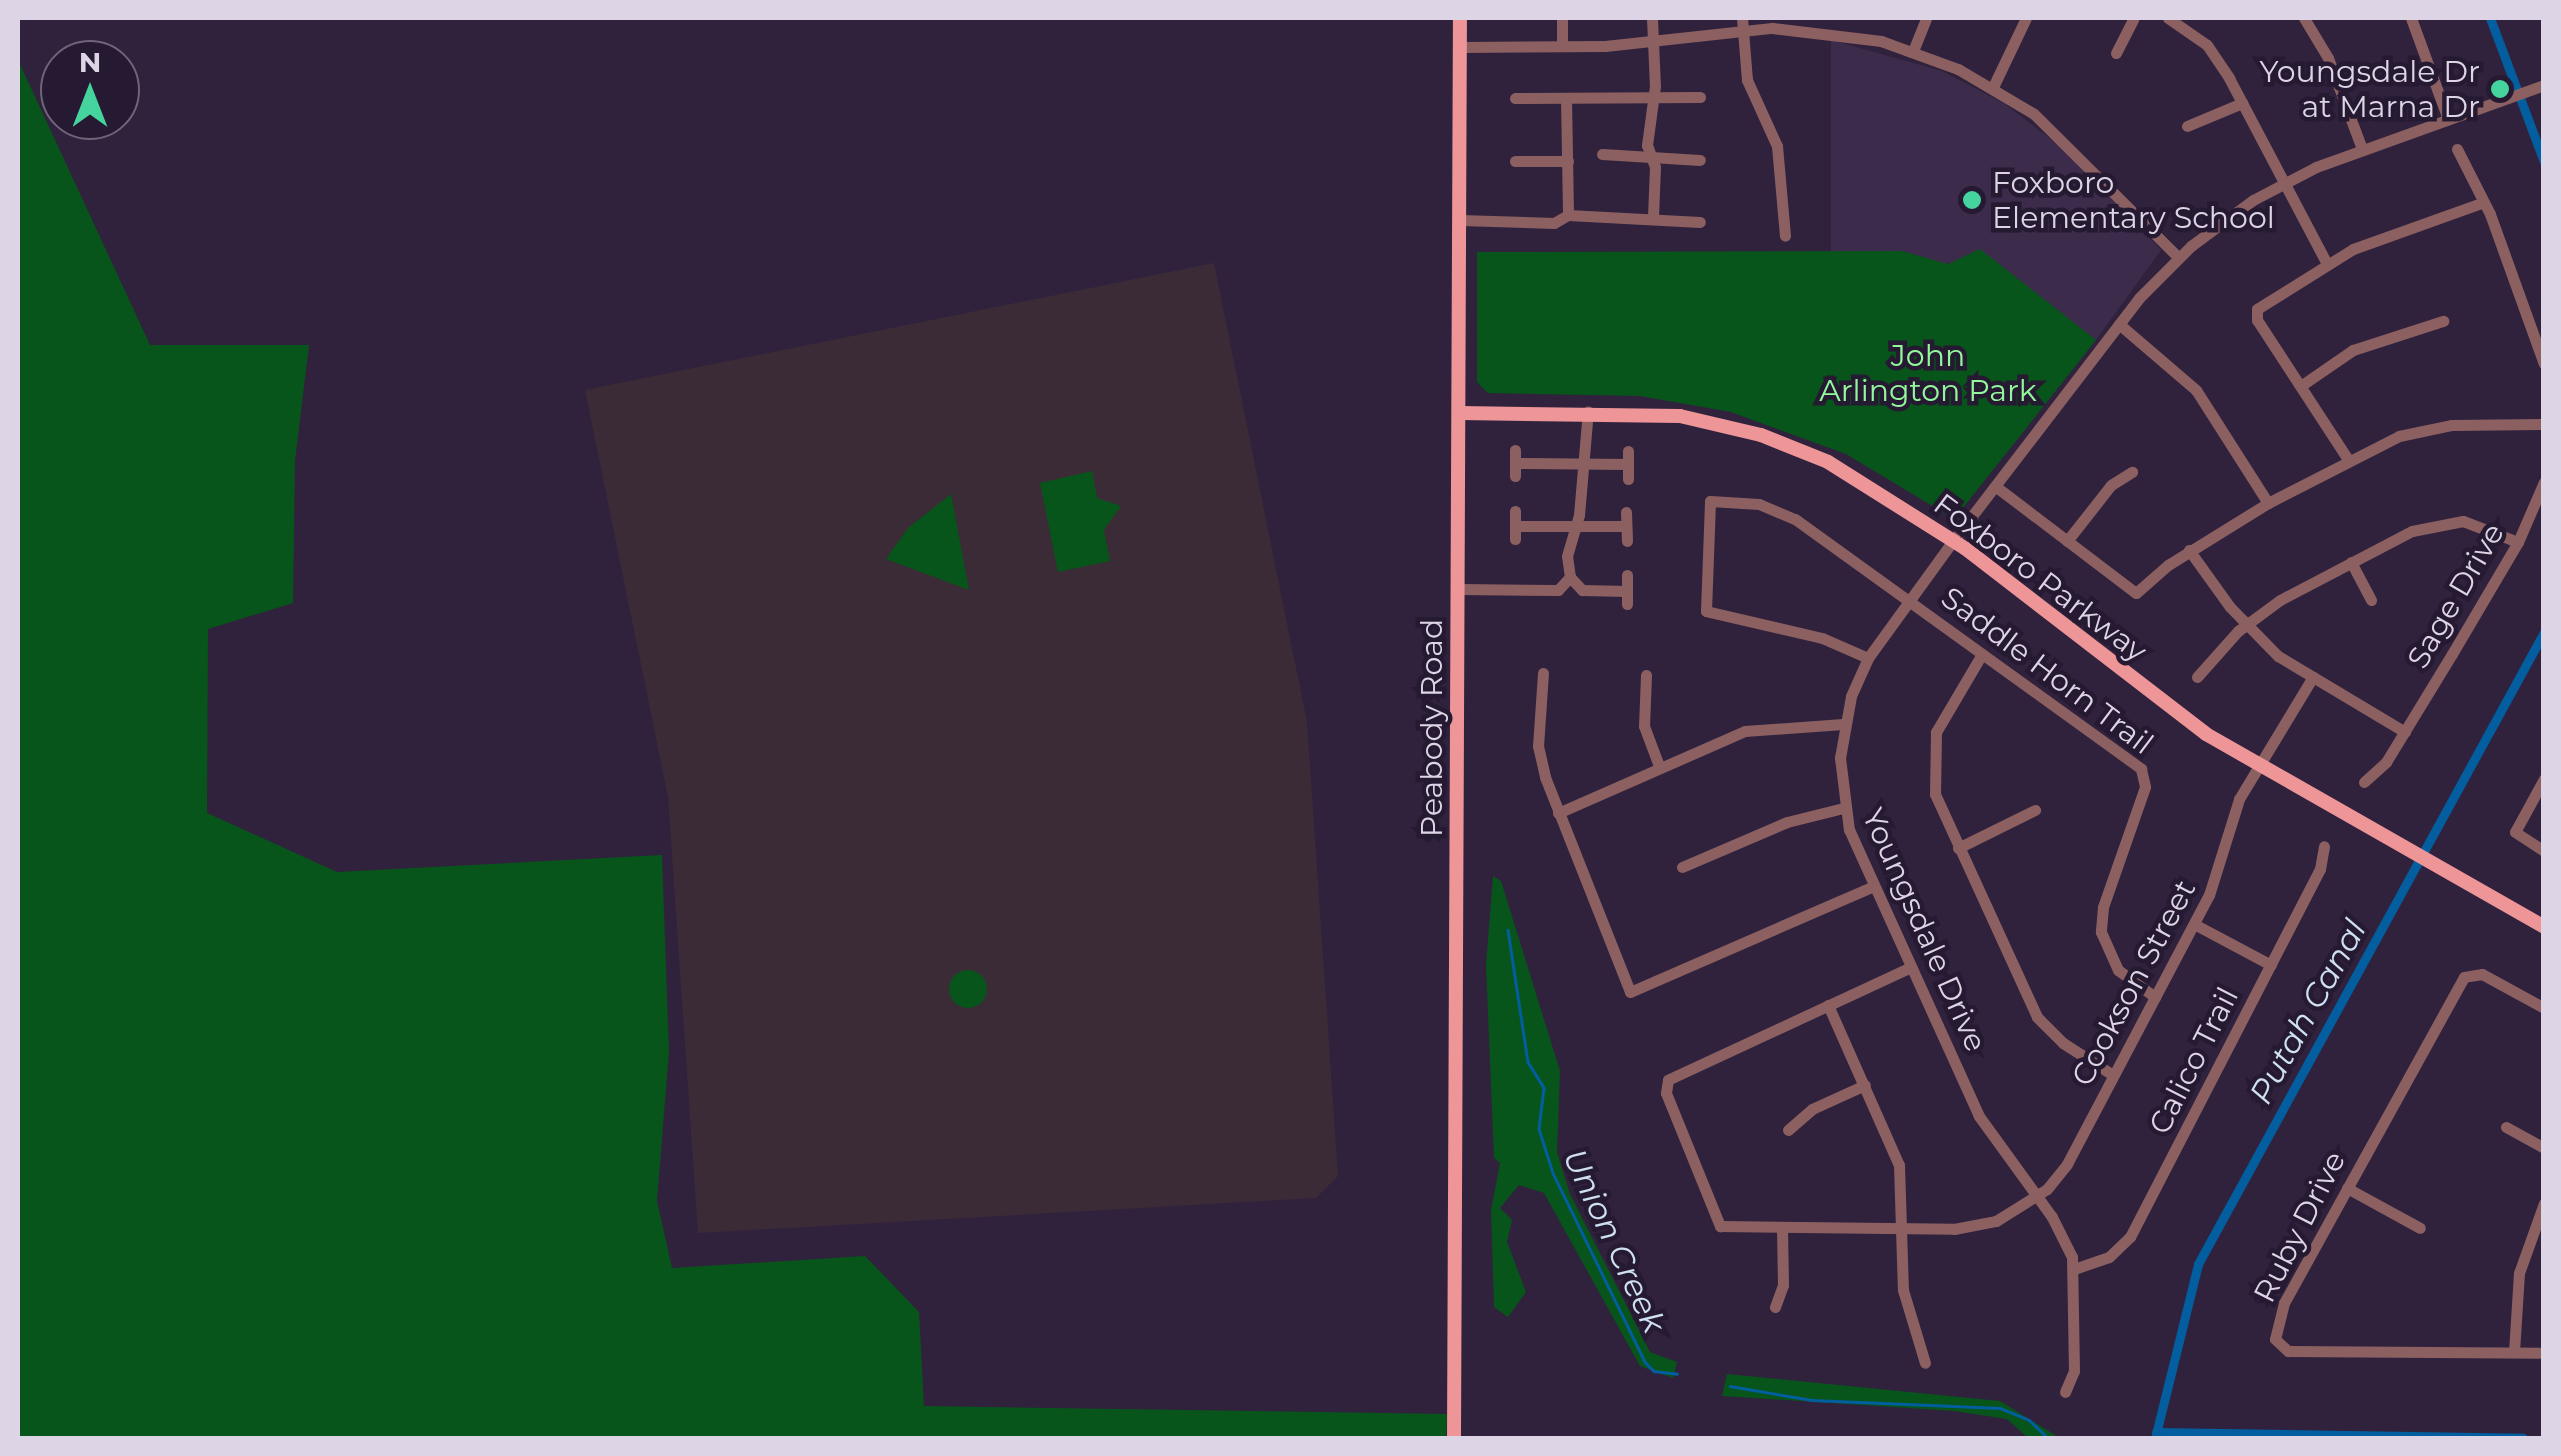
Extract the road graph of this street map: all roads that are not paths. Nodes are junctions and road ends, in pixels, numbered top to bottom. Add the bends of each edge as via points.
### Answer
1 (1460, 18) edge
2 (1562, 18) edge
3 (1652, 18) edge
4 (1926, 18) edge
5 (2026, 18) edge
6 (2134, 18) edge
7 (2168, 18) edge
8 (2304, 18) edge
9 (2411, 18) edge
10 (1742, 23) edge
11 (1830, 25) edge
12 (1654, 40) junction
13 (1562, 46) junction
14 (1460, 47) junction
15 (1913, 51) junction
16 (2116, 53) dead end
17 (1993, 87) junction
18 (2537, 87) edge
19 (1650, 96) junction
20 (1700, 97) dead end
21 (1515, 98) dead end
22 (1566, 98) junction
23 (2242, 103) junction
24 (2448, 119) junction
25 (2187, 126) dead end
26 (2362, 149) junction
27 (2457, 150) dead end
28 (1602, 154) dead end
29 (1651, 157) junction
30 (1700, 160) dead end
31 (1515, 161) dead end
32 (1568, 161) junction
33 (2283, 183) junction
34 (2484, 202) junction
35 (1568, 215) junction
36 (1652, 216) junction
37 (1460, 220) junction
38 (1700, 222) dead end
39 (1785, 236) dead end
40 (2178, 257) junction
41 (2326, 262) junction
42 (2443, 321) dead end
43 (2119, 324) junction
44 (2544, 364) edge
45 (2302, 385) junction
46 (1588, 411) junction
47 (1460, 413) junction
48 (2544, 424) edge
49 (2349, 461) junction
50 (1515, 463) dead end
51 (1582, 463) junction
52 (2132, 472) dead end
53 (1628, 479) dead end
54 (2544, 482) edge
55 (1995, 486) junction
56 (2268, 503) junction
57 (1515, 512) dead end
58 (1626, 512) dead end
59 (1576, 526) junction
60 (1626, 526) junction
61 (1626, 541) dead end
62 (2067, 541) junction
63 (1952, 542) junction
64 (2518, 542) junction
65 (2189, 550) junction
66 (2351, 562) junction
67 (1627, 575) dead end
68 (1570, 577) junction
69 (1459, 589) junction
70 (1910, 600) junction
71 (2370, 600) dead end
72 (2246, 624) junction
73 (1982, 654) junction
74 (1868, 658) junction
75 (1543, 674) dead end
76 (1646, 675) dead end
77 (2197, 677) dead end
78 (2313, 677) junction
79 (1843, 724) junction
80 (2405, 732) junction
81 (1659, 766) junction
82 (2258, 766) junction
83 (2544, 779) edge
84 (2364, 782) dead end
85 (1843, 808) junction
86 (2034, 810) dead end
87 (1558, 813) junction
88 (2324, 846) dead end
89 (1958, 848) junction
90 (2544, 851) edge
91 (1682, 868) dead end
92 (1874, 886) junction
93 (2194, 924) junction
94 (2544, 927) edge
95 (2272, 965) junction
96 (1911, 966) junction
97 (2155, 996) junction
98 (1828, 1005) junction
99 (2544, 1008) edge
100 (2113, 1076) junction
101 (1865, 1085) junction
102 (2506, 1127) dead end
103 (1788, 1130) dead end
104 (2544, 1148) edge
105 (2347, 1188) junction
106 (2037, 1198) junction
107 (2544, 1203) edge
108 (2420, 1228) dead end
109 (1782, 1229) junction
110 (1901, 1230) junction
111 (2074, 1269) junction
112 (1776, 1307) dead end
113 (2514, 1352) junction
114 (2544, 1352) edge
115 (1925, 1363) dead end
116 (2066, 1392) dead end
117 (1454, 1438) edge

1 - 14 main road, Peabody Road
2 - 13 street
3 - 12 street
4 - 15 street
5 - 17 street
6 - 16 street
7 - 23 street via 2206,45
8 - 26 street via 2328,58
9 - 24 street
10 - 11 street
10 - 12 street
10 - 39 street via 1747,80 1777,146
11 - 15 street
12 - 13 street
12 - 19 street
13 - 14 street
14 - 37 main road, Peabody Road
15 - 17 street
17 - 40 street via 2075,148
18 - 24 street, Youngsdale Drive
19 - 20 street
19 - 22 street
19 - 29 street
21 - 22 street
22 - 32 street
23 - 25 street
23 - 33 street
24 - 26 street, Youngsdale Drive
26 - 33 street, Youngsdale Drive
27 - 34 street
28 - 29 street
29 - 30 street
29 - 36 street
31 - 32 street
32 - 35 street
33 - 40 street, Youngsdale Drive
33 - 41 street
34 - 41 street
34 - 44 street
35 - 36 street
35 - 37 street via 1554,223
36 - 38 street
37 - 47 main road, Peabody Road
40 - 43 street, Youngsdale Drive
41 - 45 street via 2256,315
42 - 45 street via 2353,350
43 - 55 street, Youngsdale Drive
43 - 56 street via 2196,390
45 - 49 street
46 - 47 main road, Foxboro Parkway
46 - 51 street
46 - 63 main road, Foxboro Parkway via 1680,416 1797,448
47 - 69 main road, Peabody Road
48 - 49 street via 2424,429
49 - 56 street
50 - 51 street
51 - 53 street via 1628,457
51 - 59 street
52 - 62 street via 2111,485
54 - 64 street, Sage Drive
55 - 62 street
55 - 63 street, Youngsdale Drive
56 - 65 street
57 - 59 street via 1515,532
58 - 60 street
59 - 60 street
59 - 68 street via 1567,556
60 - 61 street
62 - 65 street via 2136,593
63 - 70 street, Youngsdale Drive
63 - 82 main road, Foxboro Parkway via 2142,688
64 - 66 street via 2476,523 2442,522
64 - 80 street, Sage Drive
65 - 72 street
66 - 71 street
66 - 72 street
67 - 68 street via 1627,598 1582,590
68 - 69 street via 1558,590
69 - 117 main road, Peabody Road
70 - 73 street, Saddle Horn Trail
70 - 74 street, Youngsdale Drive
70 - 74 street, Saddle Horn Trail via 1776,510 1737,500 1706,505 1706,610 1804,632
72 - 77 street
72 - 78 street via 2278,656
73 - 89 street via 1948,702 1933,747 1935,794
73 - 97 street, Saddle Horn Trail via 2146,774 2101,932 2118,970
74 - 79 street, Youngsdale Drive
75 - 87 street via 1538,746
76 - 81 street via 1644,726
78 - 80 street
78 - 82 street, Cookson Street
79 - 81 street via 1745,731
79 - 85 street, Youngsdale Drive
80 - 84 street, Sage Drive
81 - 87 street
82 - 93 street, Cookson Street via 2231,817 2216,879
82 - 94 main road, Foxboro Parkway
83 - 90 street via 2516,832
85 - 91 street via 1787,822
85 - 92 street, Youngsdale Drive
86 - 89 street
87 - 92 street via 1623,983 1634,993
88 - 95 street, Calico Trail via 2320,869
89 - 100 street via 2037,1017
92 - 96 street, Youngsdale Drive
93 - 95 street
93 - 97 street, Cookson Street
95 - 111 street, Calico Trail via 2130,1237 2109,1257
96 - 98 street
96 - 106 street, Youngsdale Drive via 1988,1135
97 - 100 street, Cookson Street
98 - 101 street
98 - 109 street via 1665,1086 1716,1222
99 - 105 street, Ruby Drive via 2482,974 2464,977
100 - 106 street, Cookson Street via 2067,1164
101 - 103 street via 1812,1108
101 - 110 street via 1899,1165
102 - 104 street
105 - 108 street
105 - 113 street, Ruby Drive via 2284,1303 2274,1338 2278,1348
106 - 110 street via 1986,1224
106 - 111 street, Youngsdale Drive via 2066,1242
107 - 113 street via 2519,1273
109 - 110 street
109 - 112 street
110 - 115 street via 1904,1290
111 - 116 street via 2074,1371
113 - 114 street, Ruby Drive

